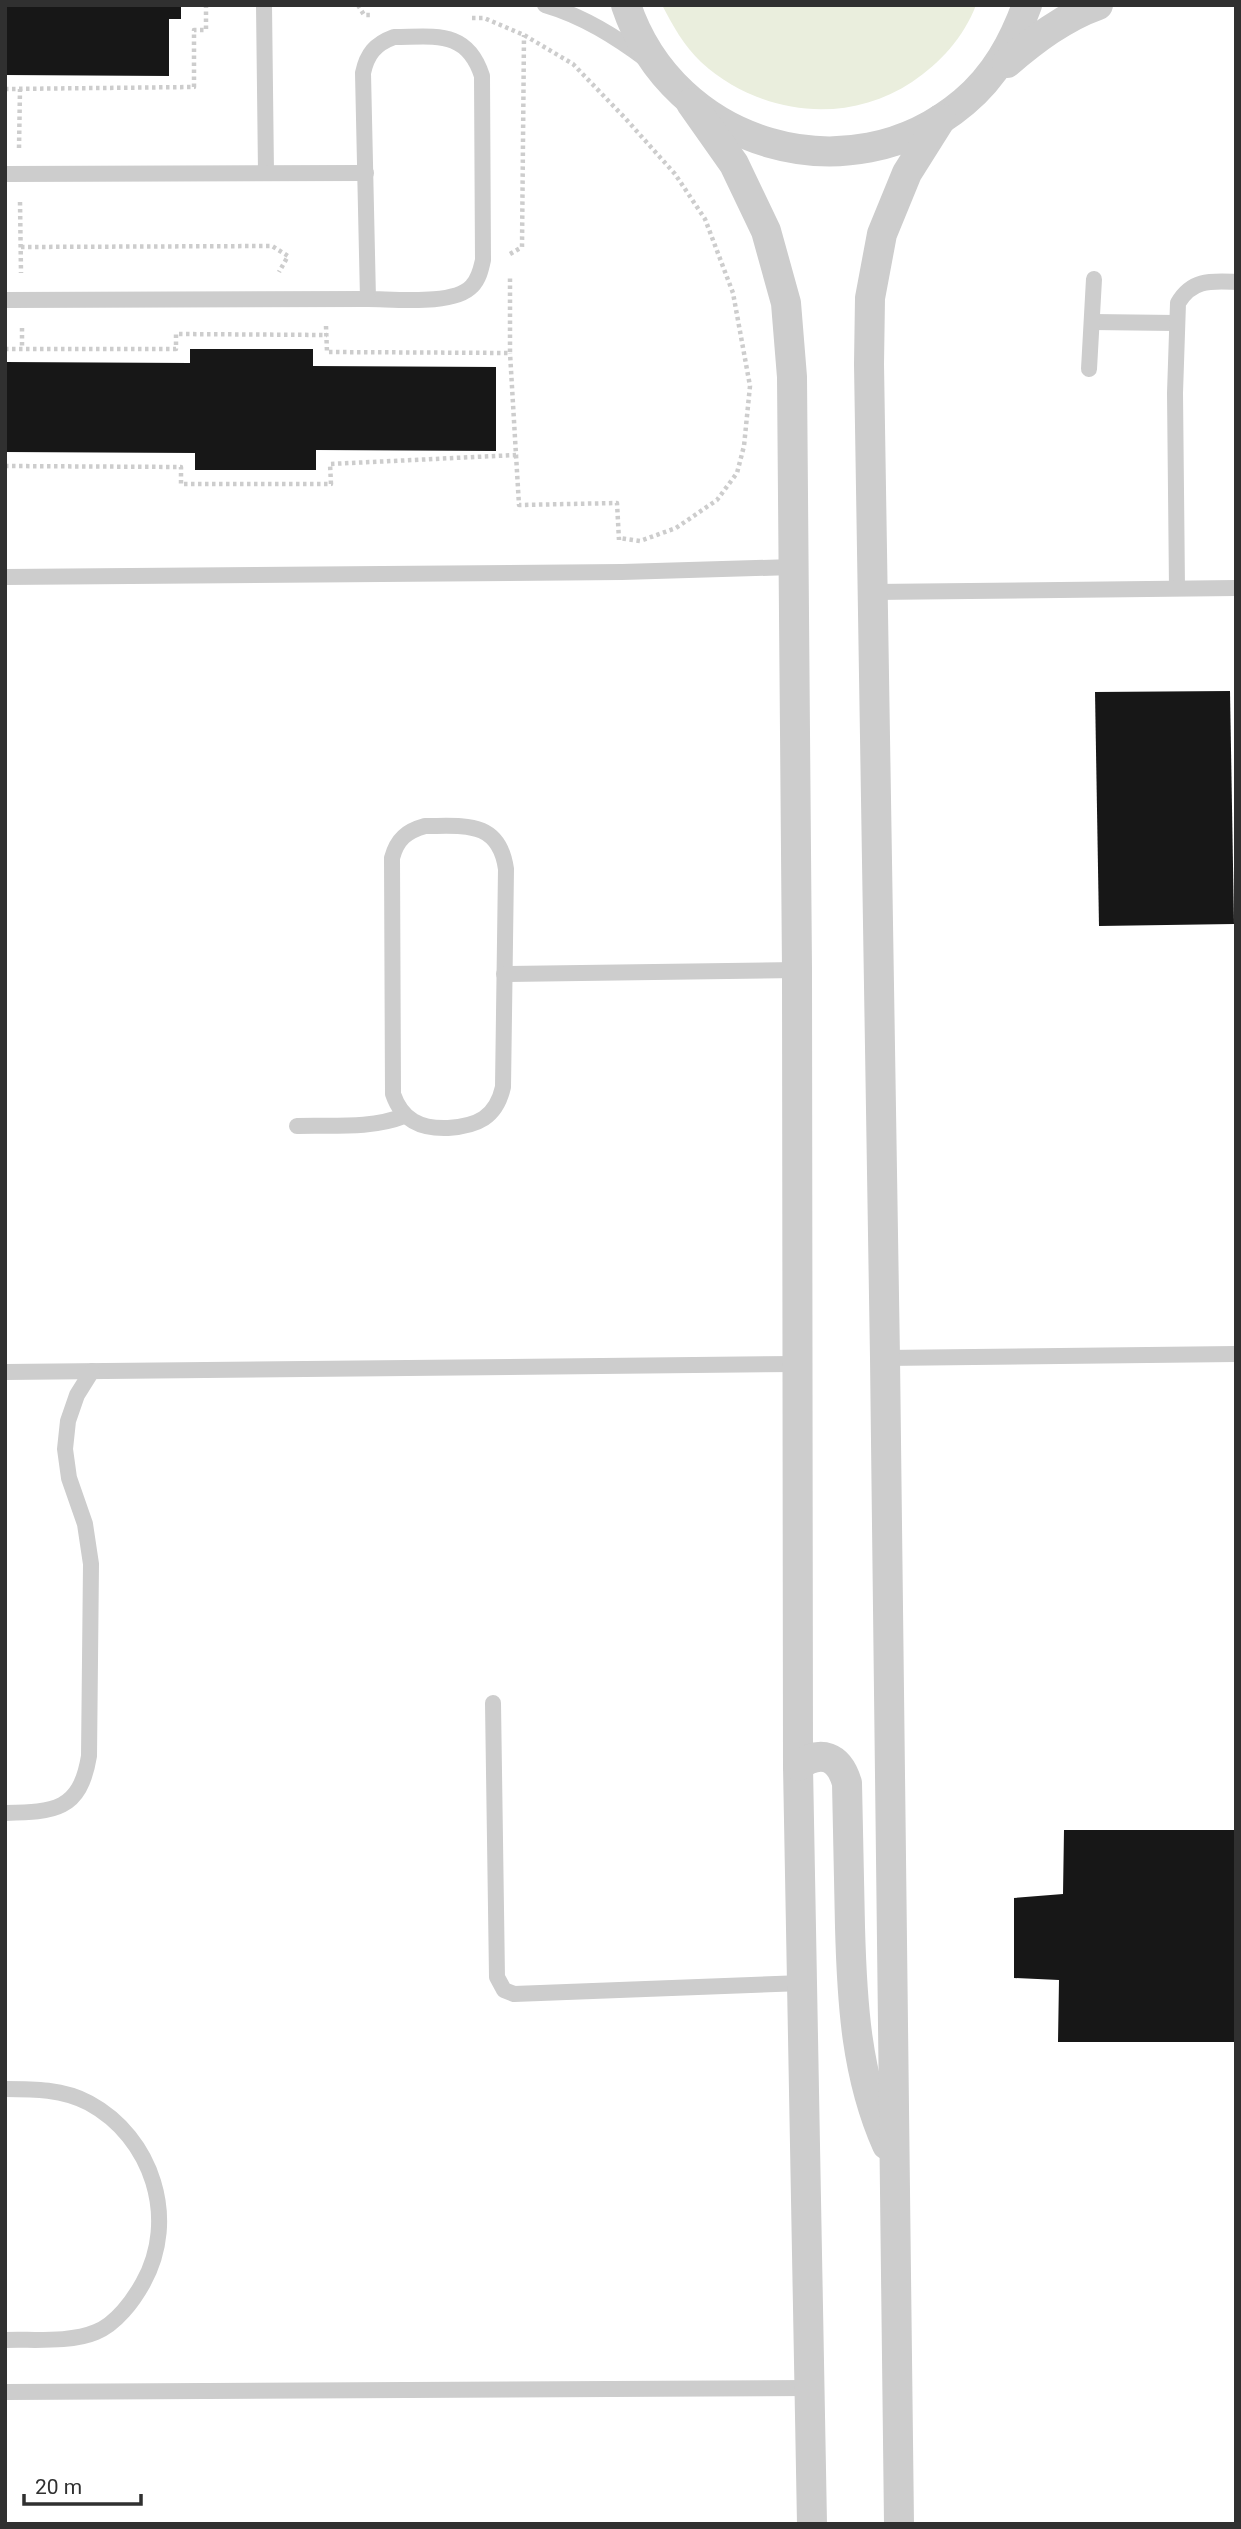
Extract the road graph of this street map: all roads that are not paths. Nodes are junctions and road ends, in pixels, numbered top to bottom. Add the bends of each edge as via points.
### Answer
1 (264, 5) edge
2 (545, 5) edge
3 (625, 5) edge
4 (1027, 5) edge
5 (1098, 5) edge
6 (656, 66) junction
7 (985, 81) junction
8 (691, 103) junction
9 (941, 119) junction
10 (266, 173) junction
11 (366, 173) junction
12 (12, 174) edge
13 (1094, 279) dead end
14 (1236, 282) edge
15 (368, 299) junction
16 (13, 300) edge
17 (1092, 322) junction
18 (1177, 323) junction
19 (1089, 369) dead end
20 (793, 567) junction
21 (5, 578) edge
22 (1177, 588) junction
23 (1236, 588) edge
24 (873, 592) junction
25 (797, 970) junction
26 (504, 974) junction
27 (404, 1116) junction
28 (297, 1126) dead end
29 (1236, 1354) edge
30 (885, 1358) junction
31 (798, 1364) junction
32 (92, 1371) junction
33 (5, 1372) edge
34 (493, 1703) dead end
35 (799, 1766) junction
36 (5, 1813) edge
37 (803, 1983) junction
38 (5, 2089) edge
39 (894, 2162) junction
40 (5, 2340) edge
41 (810, 2388) junction
42 (5, 2392) edge
43 (812, 2524) edge
44 (899, 2524) edge

1 - 10 lane
2 - 6 lane via 610,34
3 - 6 street
4 - 7 street via 1013,41
5 - 7 street via 1033,41
6 - 8 street
7 - 9 street
8 - 9 street via 736,132 787,148 841,151 893,141
8 - 20 street via 740,175 766,231 786,303 792,377
9 - 24 street via 907,173 882,234 870,298
10 - 11 lane
10 - 12 lane
11 - 15 lane
11 - 15 lane via 363,74 373,50 394,37 433,37 453,40 470,51 481,76 480,274 460,295
13 - 17 lane
14 - 18 lane via 1200,282 1191,287 1178,303
15 - 16 lane
17 - 18 lane
17 - 19 lane
18 - 22 lane
20 - 21 lane
20 - 25 street
22 - 23 lane
22 - 24 lane
24 - 30 street
25 - 26 lane
25 - 31 street
26 - 27 lane via 503,1087 497,1106 479,1123 466,1127 424,1127
26 - 27 lane via 506,869 499,846 471,826 414,829 396,846 391,883 393,1094
27 - 28 lane via 367,1124
29 - 30 lane
30 - 39 street
31 - 32 lane
31 - 35 street
32 - 33 lane
32 - 36 lane via 68,1421 65,1449 91,1564 85,1779 72,1798 53,1810
34 - 37 lane via 497,1976 504,1990 514,1994
35 - 37 street
35 - 39 street via 809,1758 835,1760 847,1783 856,2038 874,2118
37 - 41 street
38 - 40 lane via 64,2093 109,2116 127,2133 147,2164 159,2200 160,2224 148,2275 135,2297 96,2332
39 - 44 street
41 - 42 lane
41 - 43 street

